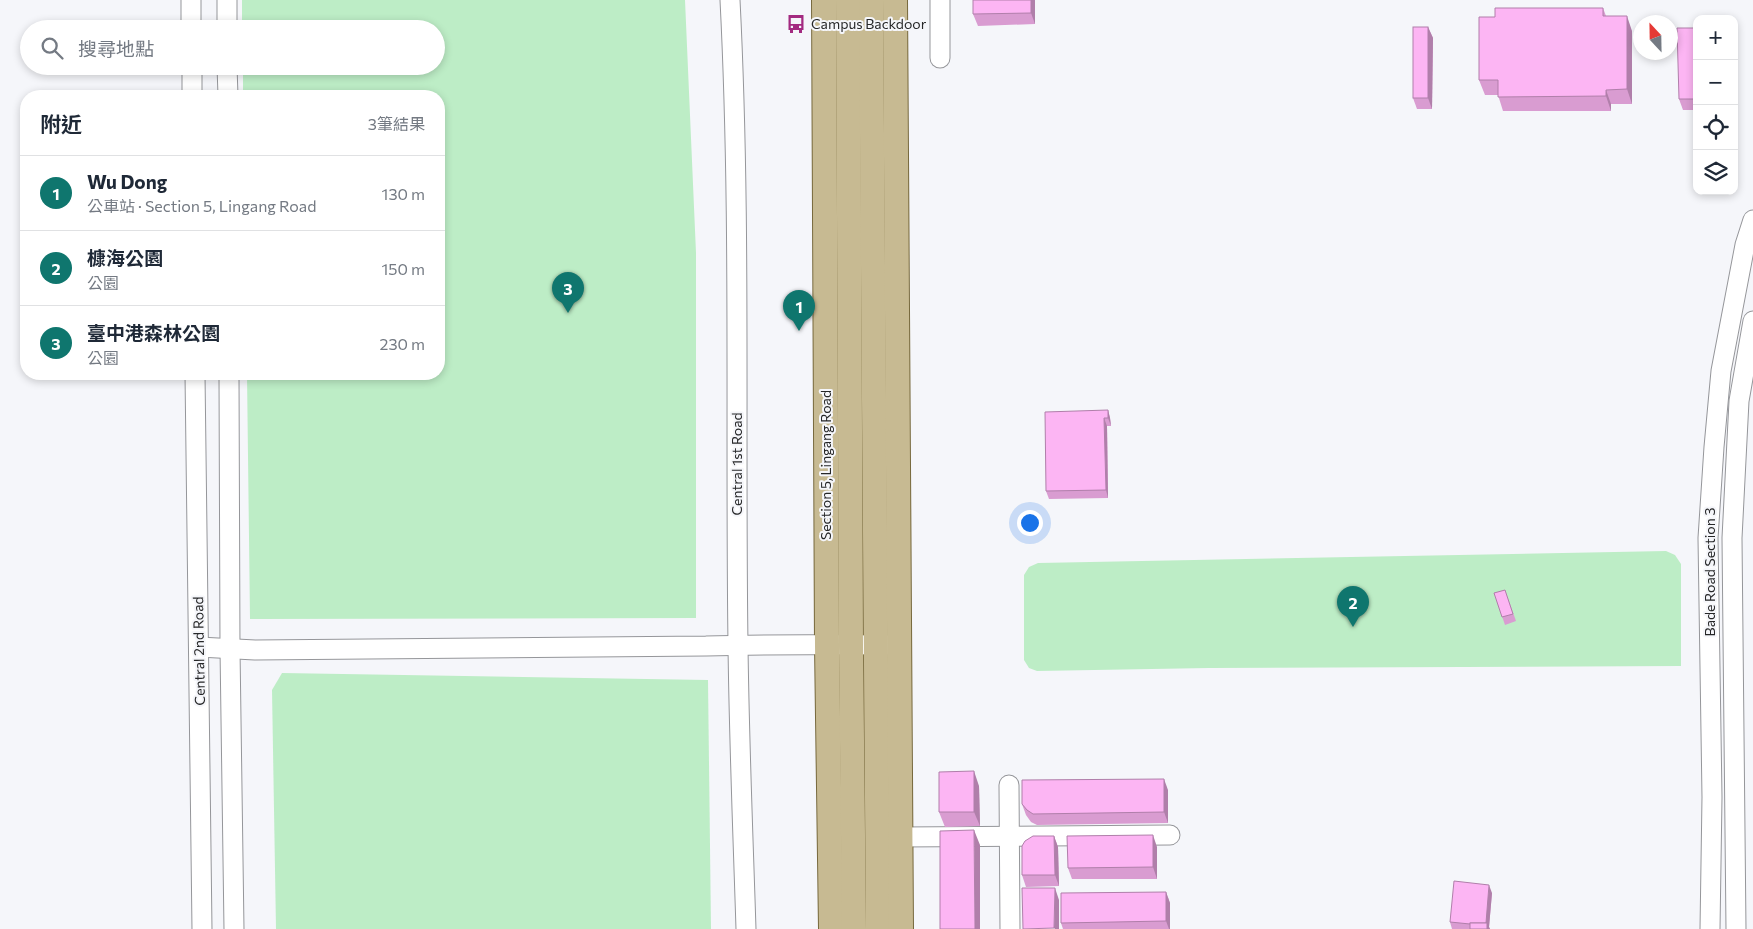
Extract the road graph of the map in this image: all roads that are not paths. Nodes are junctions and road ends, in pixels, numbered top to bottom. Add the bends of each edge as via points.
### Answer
1 (191, 0) edge
2 (227, 0) edge
3 (730, 0) edge
4 (824, 0) edge
5 (848, 0) edge
6 (871, 0) edge
7 (895, 0) edge
8 (940, 0) edge
9 (191, 20) edge
10 (227, 20) edge
11 (940, 58) dead end
12 (192, 75) edge
13 (227, 75) edge
14 (192, 90) edge
15 (228, 90) edge
16 (1753, 220) edge
17 (1753, 321) edge
18 (195, 380) edge
19 (228, 380) edge
20 (1708, 538) junction
21 (1732, 538) junction
22 (738, 645) junction
23 (874, 645) junction
24 (898, 645) junction
25 (827, 646) junction
26 (851, 646) junction
27 (199, 648) junction
28 (230, 649) junction
29 (1009, 785) dead end
30 (1170, 835) dead end
31 (1009, 836) junction
32 (900, 837) junction
33 (202, 929) edge
34 (234, 929) edge
35 (746, 929) edge
36 (831, 929) edge
37 (854, 929) edge
38 (878, 929) edge
39 (901, 929) edge
40 (1010, 929) edge
41 (1710, 929) edge
42 (1736, 929) edge

1 - 9 street
2 - 10 street
3 - 22 street, Central 1st Road via 737,239
4 - 25 main road, Section 5, Lingang Road
5 - 26 main road, Section 5, Lingang Road
6 - 23 main road
7 - 24 main road
8 - 11 street
12 - 14 street
13 - 15 street
16 - 20 street, Bade Road Section 3 via 1745,245 1721,371
17 - 21 street, Bade Road Section 3 via 1739,401
18 - 27 street, Central 2nd Road
19 - 28 street
20 - 21 street
20 - 41 street, Bade Road Section 3 via 1712,797
21 - 42 street, Bade Road Section 3
22 - 25 street
22 - 28 street
22 - 35 street, Central 1st Road
23 - 24 street
23 - 26 street
23 - 38 main road
24 - 32 main road
25 - 26 street
25 - 36 main road, Section 5, Lingang Road
26 - 37 main road, Section 5, Lingang Road
27 - 28 street
27 - 33 street, Central 2nd Road
28 - 34 street
29 - 31 street
30 - 31 street
31 - 32 street
31 - 40 street
32 - 39 main road

